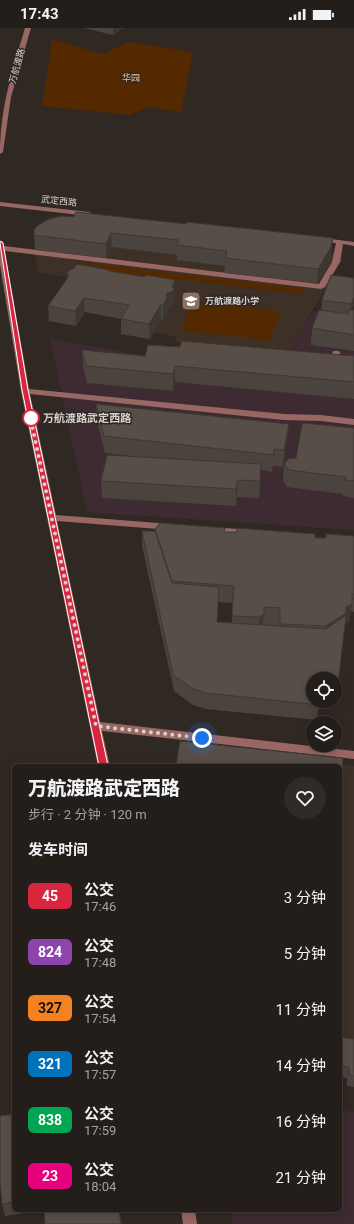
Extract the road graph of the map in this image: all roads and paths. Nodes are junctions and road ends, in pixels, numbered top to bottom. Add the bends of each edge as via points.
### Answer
1 (28, 28) edge
2 (0, 152) edge
3 (0, 204) edge
4 (95, 214) edge
5 (324, 240) edge
6 (340, 242) junction
7 (354, 244) edge
8 (0, 246) edge
9 (336, 352) dead end
10 (354, 365) edge
11 (25, 390) junction
12 (354, 422) edge
13 (52, 518) junction
14 (179, 527) edge
15 (203, 529) edge
16 (258, 533) edge
17 (96, 726) junction
18 (354, 755) edge
19 (104, 764) edge
20 (188, 1212) edge
21 (190, 1224) edge

1 - 2 street, 万航渡路 via 8,97
3 - 4 street, 武定西路
5 - 6 street
6 - 7 street
6 - 8 street via 336,262 321,287
8 - 11 street
9 - 10 street via 334,359 337,364
11 - 12 street
11 - 13 street
13 - 14 street
13 - 17 street
15 - 16 street
17 - 18 street
17 - 19 street
20 - 21 street

